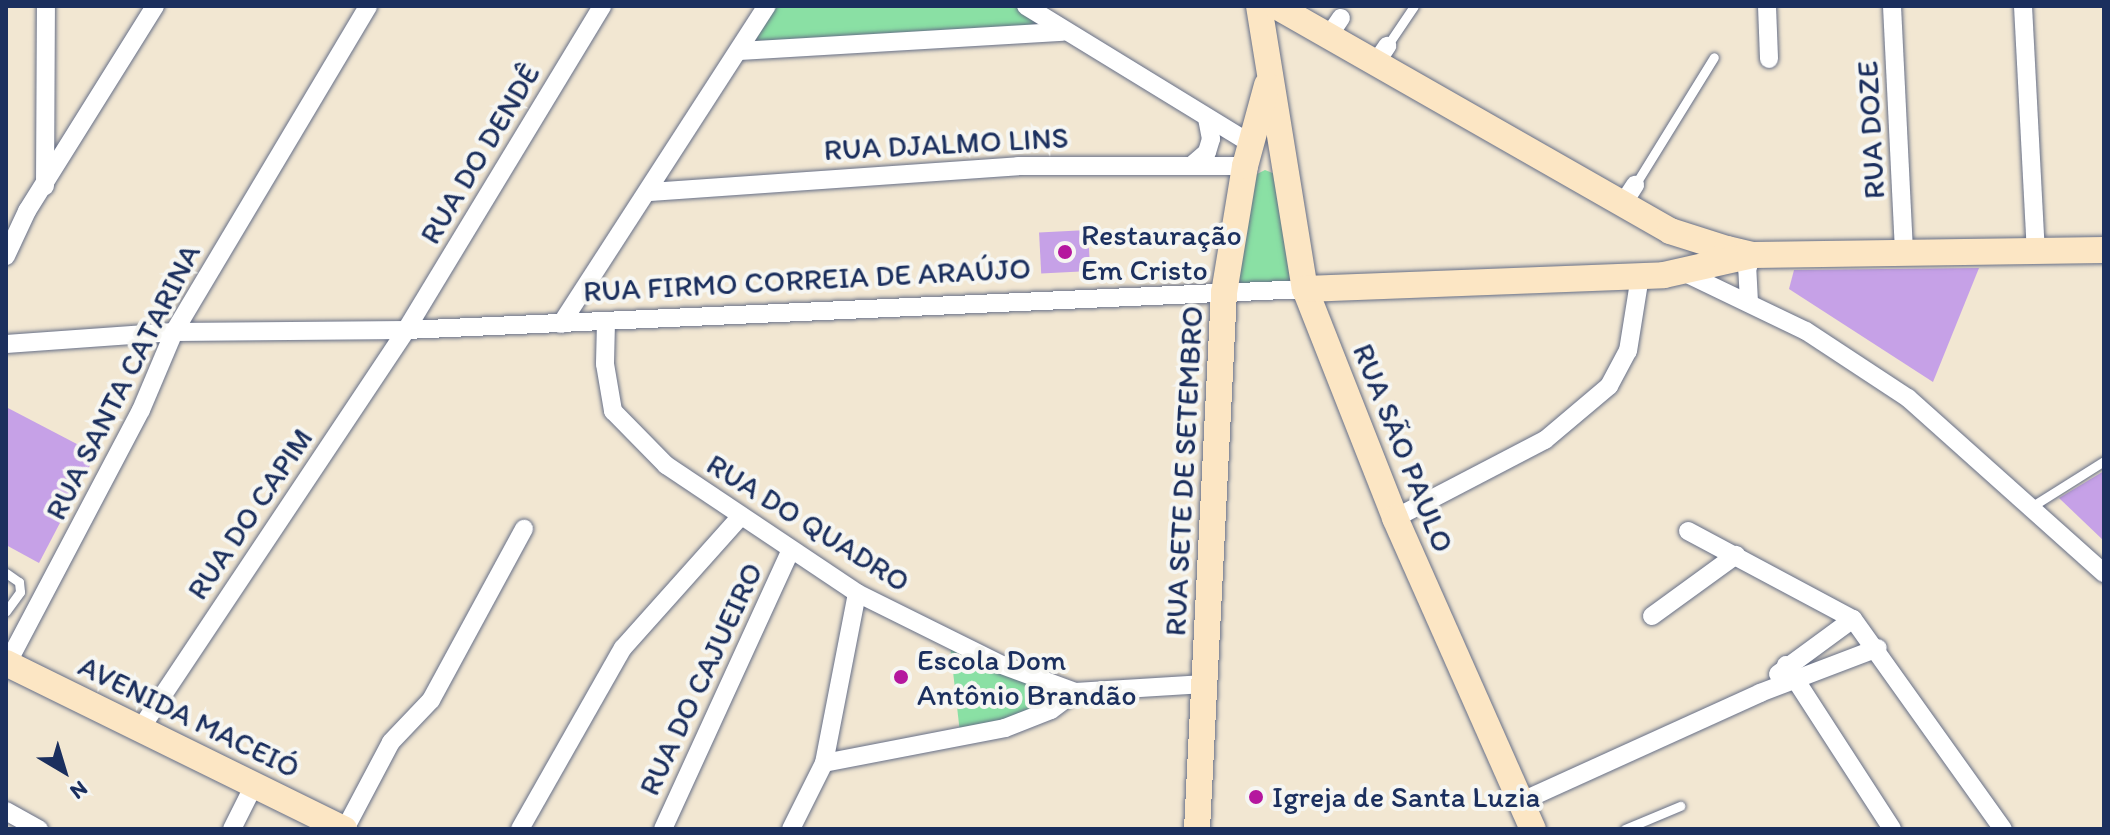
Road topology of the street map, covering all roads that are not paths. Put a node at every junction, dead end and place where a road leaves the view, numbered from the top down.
1 (46, 6) edge
2 (155, 6) edge
3 (368, 6) edge
4 (602, 6) edge
5 (767, 6) edge
6 (1026, 6) edge
7 (1259, 6) edge
8 (1276, 6) edge
9 (1414, 6) edge
10 (1767, 6) edge
11 (1892, 6) edge
12 (2023, 6) edge
13 (1332, 22) edge
14 (1062, 32) junction
15 (1265, 41) junction
16 (740, 51) junction
17 (1381, 55) junction
18 (1714, 57) dead end
19 (1769, 59) dead end
20 (1270, 74) junction
21 (1207, 118) junction
22 (1248, 155) junction
23 (1191, 166) junction
24 (1284, 167) junction
25 (45, 186) junction
26 (650, 192) junction
27 (1629, 195) junction
28 (1670, 231) junction
29 (2036, 250) junction
30 (2104, 250) edge
31 (1904, 252) junction
32 (1753, 255) junction
33 (6, 256) edge
34 (1663, 274) junction
35 (1305, 289) junction
36 (1224, 293) junction
37 (1749, 302) junction
38 (606, 322) junction
39 (561, 324) junction
40 (406, 330) junction
41 (174, 332) junction
42 (6, 344) edge
43 (2104, 461) edge
44 (2031, 507) junction
45 (740, 517) junction
46 (1395, 518) junction
47 (524, 529) dead end
48 (1688, 531) dead end
49 (790, 552) junction
50 (1736, 555) junction
51 (6, 573) edge
52 (2104, 573) edge
53 (857, 593) junction
54 (6, 611) edge
55 (1652, 616) dead end
56 (1853, 619) junction
57 (1878, 648) junction
58 (6, 664) edge
59 (1791, 672) junction
60 (1205, 684) junction
61 (1075, 692) junction
62 (141, 728) junction
63 (824, 763) junction
64 (254, 785) junction
65 (1520, 802) junction
66 (1680, 806) dead end
67 (6, 811) edge
68 (39, 829) edge
69 (232, 829) edge
70 (344, 829) edge
71 (520, 829) edge
72 (663, 829) edge
73 (791, 829) edge
74 (1197, 829) edge
75 (1533, 829) edge
76 (1625, 829) edge
77 (1892, 829) edge
78 (2003, 829) edge

1 - 25 street
2 - 25 street
3 - 41 street, RUA SANTA CATARINA
4 - 40 street, RUA DO DENDÊ
5 - 16 street
6 - 14 street
7 - 15 street, RUA SÃO PAULO
8 - 13 street, RUA FIRMO CORREIA DE ARAÚJO
9 - 17 lane
10 - 19 street
11 - 31 street, RUA DOZE
12 - 29 street
13 - 15 street
13 - 17 street, RUA FIRMO CORREIA DE ARAÚJO
14 - 16 street
14 - 21 street
15 - 20 street, RUA SÃO PAULO
16 - 26 street
17 - 27 street, RUA FIRMO CORREIA DE ARAÚJO
18 - 27 lane
20 - 22 street, RUA SETE DE SETEMBRO
20 - 24 street, RUA SÃO PAULO
21 - 22 street
21 - 23 street
22 - 23 street, RUA DJALMO LINS
22 - 24 street
22 - 36 street, RUA SETE DE SETEMBRO
23 - 26 street, RUA DJALMO LINS
24 - 35 street, RUA SÃO PAULO
25 - 33 street
26 - 39 street
27 - 28 street, RUA FIRMO CORREIA DE ARAÚJO
28 - 32 street, RUA FIRMO CORREIA DE ARAÚJO
28 - 34 street
29 - 30 street, RUA FIRMO CORREIA DE ARAÚJO
29 - 31 street, RUA FIRMO CORREIA DE ARAÚJO
31 - 32 street, RUA FIRMO CORREIA DE ARAÚJO
32 - 34 street, RUA FIRMO CORREIA DE ARAÚJO
32 - 37 street
34 - 35 street, RUA FIRMO CORREIA DE ARAÚJO
34 - 37 street
34 - 46 street
35 - 36 street, RUA FIRMO CORREIA DE ARAÚJO
35 - 46 street, RUA SÃO PAULO
36 - 38 street, RUA FIRMO CORREIA DE ARAÚJO
36 - 60 street, RUA SETE DE SETEMBRO
37 - 44 street
38 - 39 street, RUA FIRMO CORREIA DE ARAÚJO
38 - 45 street, RUA DO QUADRO
39 - 40 street, RUA FIRMO CORREIA DE ARAÚJO
40 - 41 street, RUA FIRMO CORREIA DE ARAÚJO
40 - 62 street, RUA DO CAPIM
41 - 42 street, RUA FIRMO CORREIA DE ARAÚJO
41 - 58 street, RUA SANTA CATARINA
43 - 44 lane
44 - 52 street
45 - 49 street, RUA DO QUADRO
45 - 71 street
46 - 65 street, RUA SÃO PAULO
47 - 70 street
48 - 50 street
49 - 53 street, RUA DO QUADRO
49 - 72 street, RUA DO CAJUEIRO
50 - 55 street
50 - 56 street
51 - 54 lane
53 - 61 street, RUA DO QUADRO
53 - 63 street
56 - 57 street
56 - 59 street
57 - 59 street
57 - 78 street
58 - 62 street, AVENIDA MACEIÓ
59 - 65 street
59 - 77 street
60 - 61 street
60 - 74 street, RUA SETE DE SETEMBRO
61 - 63 street
62 - 64 street, AVENIDA MACEIÓ
63 - 73 street
64 - 69 street
64 - 70 street, AVENIDA MACEIÓ
65 - 75 street, RUA SÃO PAULO
66 - 76 lane
67 - 68 street

